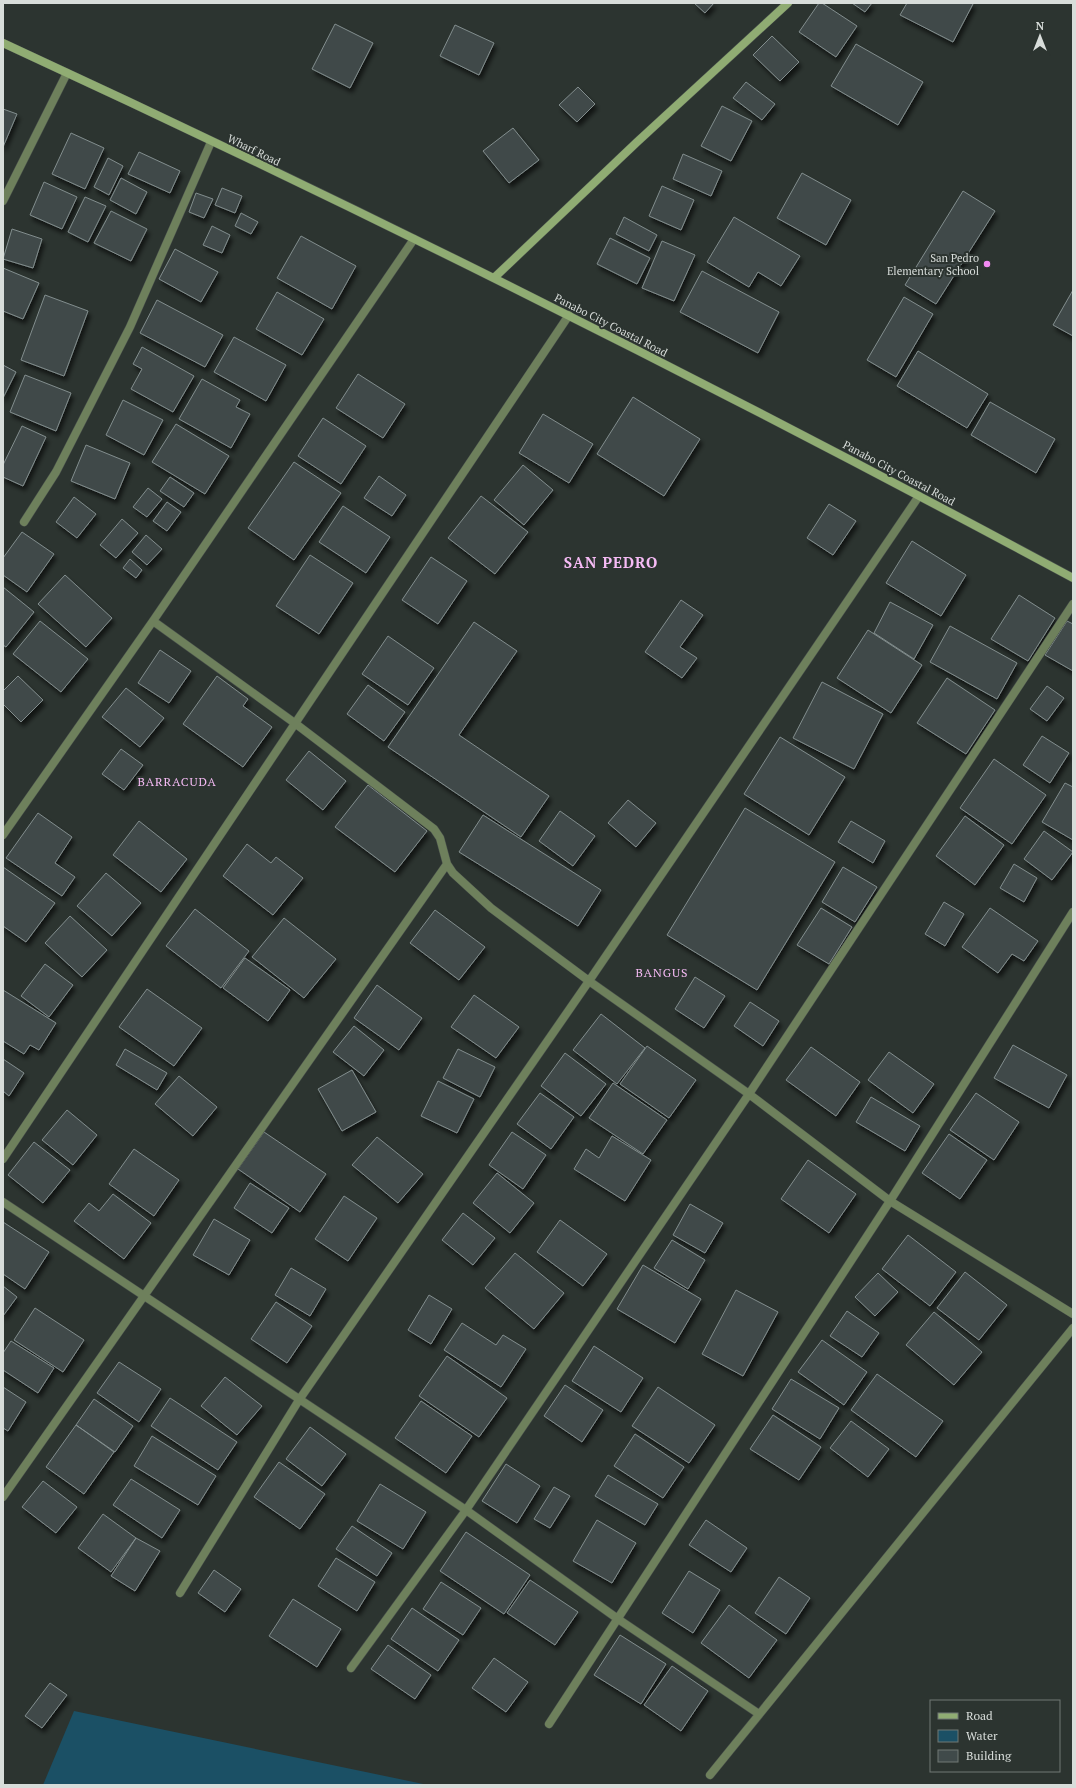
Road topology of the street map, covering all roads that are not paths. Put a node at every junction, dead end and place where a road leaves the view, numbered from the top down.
1 (788, 3) edge
2 (3, 43) edge
3 (67, 73) junction
4 (211, 142) junction
5 (3, 201) edge
6 (414, 239) junction
7 (495, 277) junction
8 (569, 315) junction
9 (920, 496) junction
10 (24, 522) dead end
11 (1073, 578) edge
12 (1073, 604) edge
13 (153, 621) junction
14 (296, 724) junction
15 (3, 835) edge
16 (447, 864) junction
17 (1073, 912) edge
18 (588, 981) junction
19 (749, 1094) junction
20 (3, 1159) edge
21 (890, 1201) junction
22 (3, 1202) edge
23 (143, 1296) junction
24 (1073, 1314) edge
25 (1073, 1328) edge
26 (299, 1400) junction
27 (3, 1497) edge
28 (466, 1510) junction
29 (180, 1593) dead end
30 (618, 1619) junction
31 (351, 1668) dead end
32 (759, 1714) junction
33 (549, 1724) dead end
34 (710, 1775) dead end

1 - 7 main road
2 - 3 main road, Wharf Road
3 - 4 main road, Wharf Road
3 - 5 street
4 - 6 main road, Wharf Road
4 - 10 street
6 - 7 main road, Wharf Road
6 - 13 street
7 - 8 main road, Panabo City Coastal Road
8 - 9 main road, Panabo City Coastal Road
8 - 14 street
9 - 11 main road, Panabo City Coastal Road
9 - 18 street
12 - 19 street
13 - 14 street
13 - 15 street
14 - 16 street
14 - 20 street
16 - 18 street
16 - 23 street
17 - 21 street
18 - 19 street
18 - 26 street
19 - 21 street
19 - 28 street
21 - 24 street
21 - 30 street
22 - 23 street
23 - 26 street
23 - 27 street
25 - 32 street
26 - 28 street
26 - 29 street
28 - 30 street
28 - 31 street
30 - 32 street
30 - 33 street
32 - 34 street

